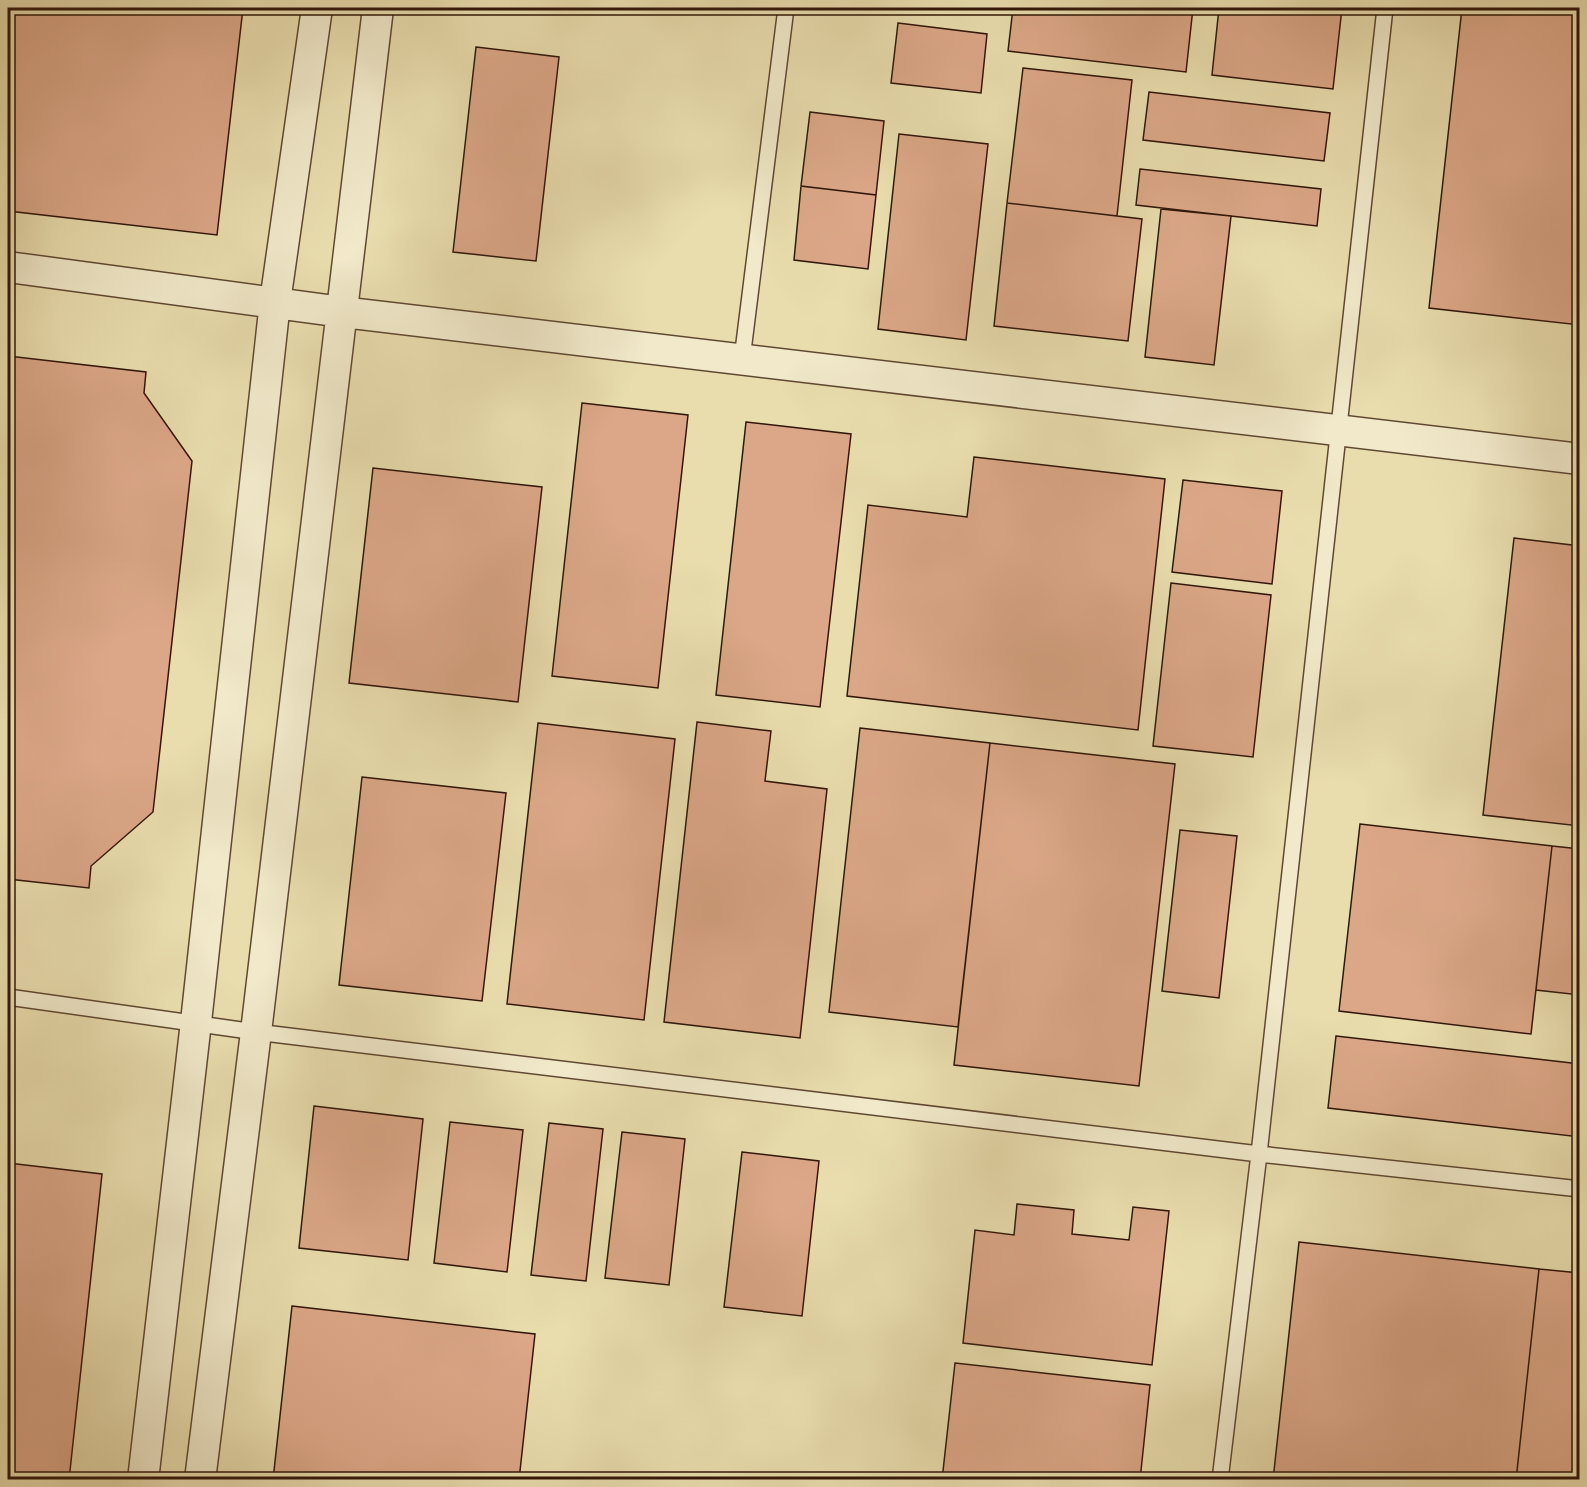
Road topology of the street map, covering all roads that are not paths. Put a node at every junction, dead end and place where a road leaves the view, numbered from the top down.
1 (317, 8) edge
2 (378, 8) edge
3 (786, 8) edge
4 (1385, 8) edge
5 (8, 267) edge
6 (275, 302) junction
7 (342, 312) junction
8 (742, 359) junction
9 (1339, 430) junction
10 (1580, 459) edge
11 (8, 997) edge
12 (196, 1022) junction
13 (256, 1032) junction
14 (1259, 1154) junction
15 (1580, 1189) edge
16 (143, 1479) edge
17 (200, 1479) edge
18 (1220, 1479) edge

1 - 6 street
2 - 7 street
3 - 8 lane
4 - 9 lane
5 - 6 street
6 - 7 street
6 - 12 street
7 - 8 street
7 - 13 street
8 - 9 street
9 - 10 street
9 - 14 lane
11 - 12 lane
12 - 13 lane
12 - 16 street
13 - 14 lane
13 - 17 street
14 - 15 lane
14 - 18 lane

